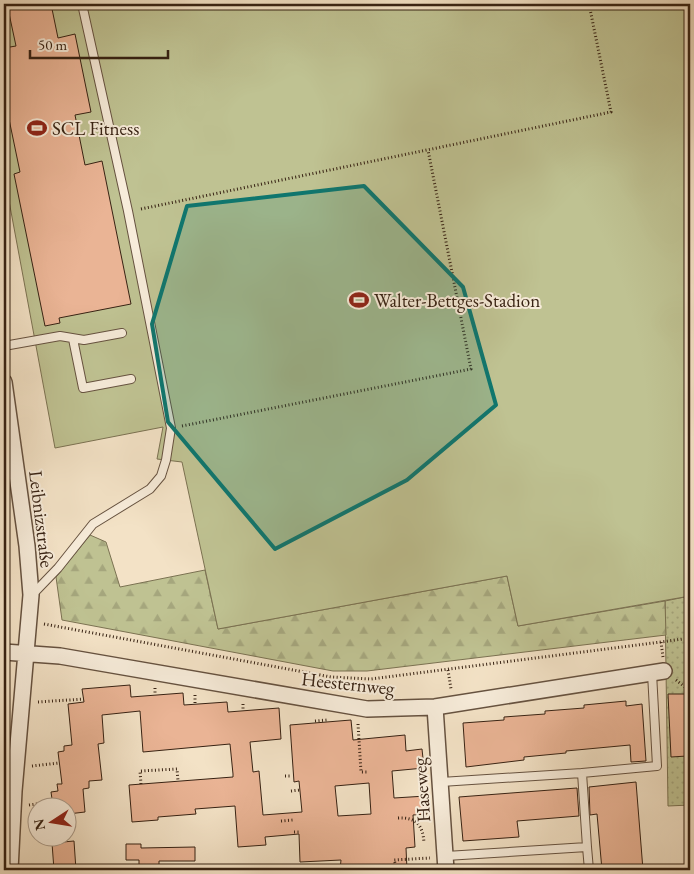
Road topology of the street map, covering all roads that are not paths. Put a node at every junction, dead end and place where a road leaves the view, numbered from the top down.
1 (82, 4) edge
2 (122, 333) dead end
3 (73, 338) junction
4 (4, 346) edge
5 (131, 379) dead end
6 (4, 382) edge
7 (31, 595) junction
8 (4, 652) edge
9 (27, 653) junction
10 (658, 672) joint
11 (435, 707) junction
12 (582, 773) junction
13 (441, 782) junction
14 (587, 847) junction
15 (446, 863) edge
16 (10, 870) edge
17 (589, 870) edge

1 - 7 lane
2 - 3 lane
3 - 4 lane
3 - 5 lane
6 - 7 street, Leibnizstraße
7 - 9 street, Leibnizstraße
8 - 9 street, Heesternweg
9 - 11 street, Heesternweg
9 - 16 street, Leibnizstraße
10 - 11 street, Heesternweg
10 - 12 lane
11 - 13 street, Haseweg
12 - 13 lane
12 - 14 lane
13 - 15 street, Haseweg
14 - 15 lane
14 - 17 lane

